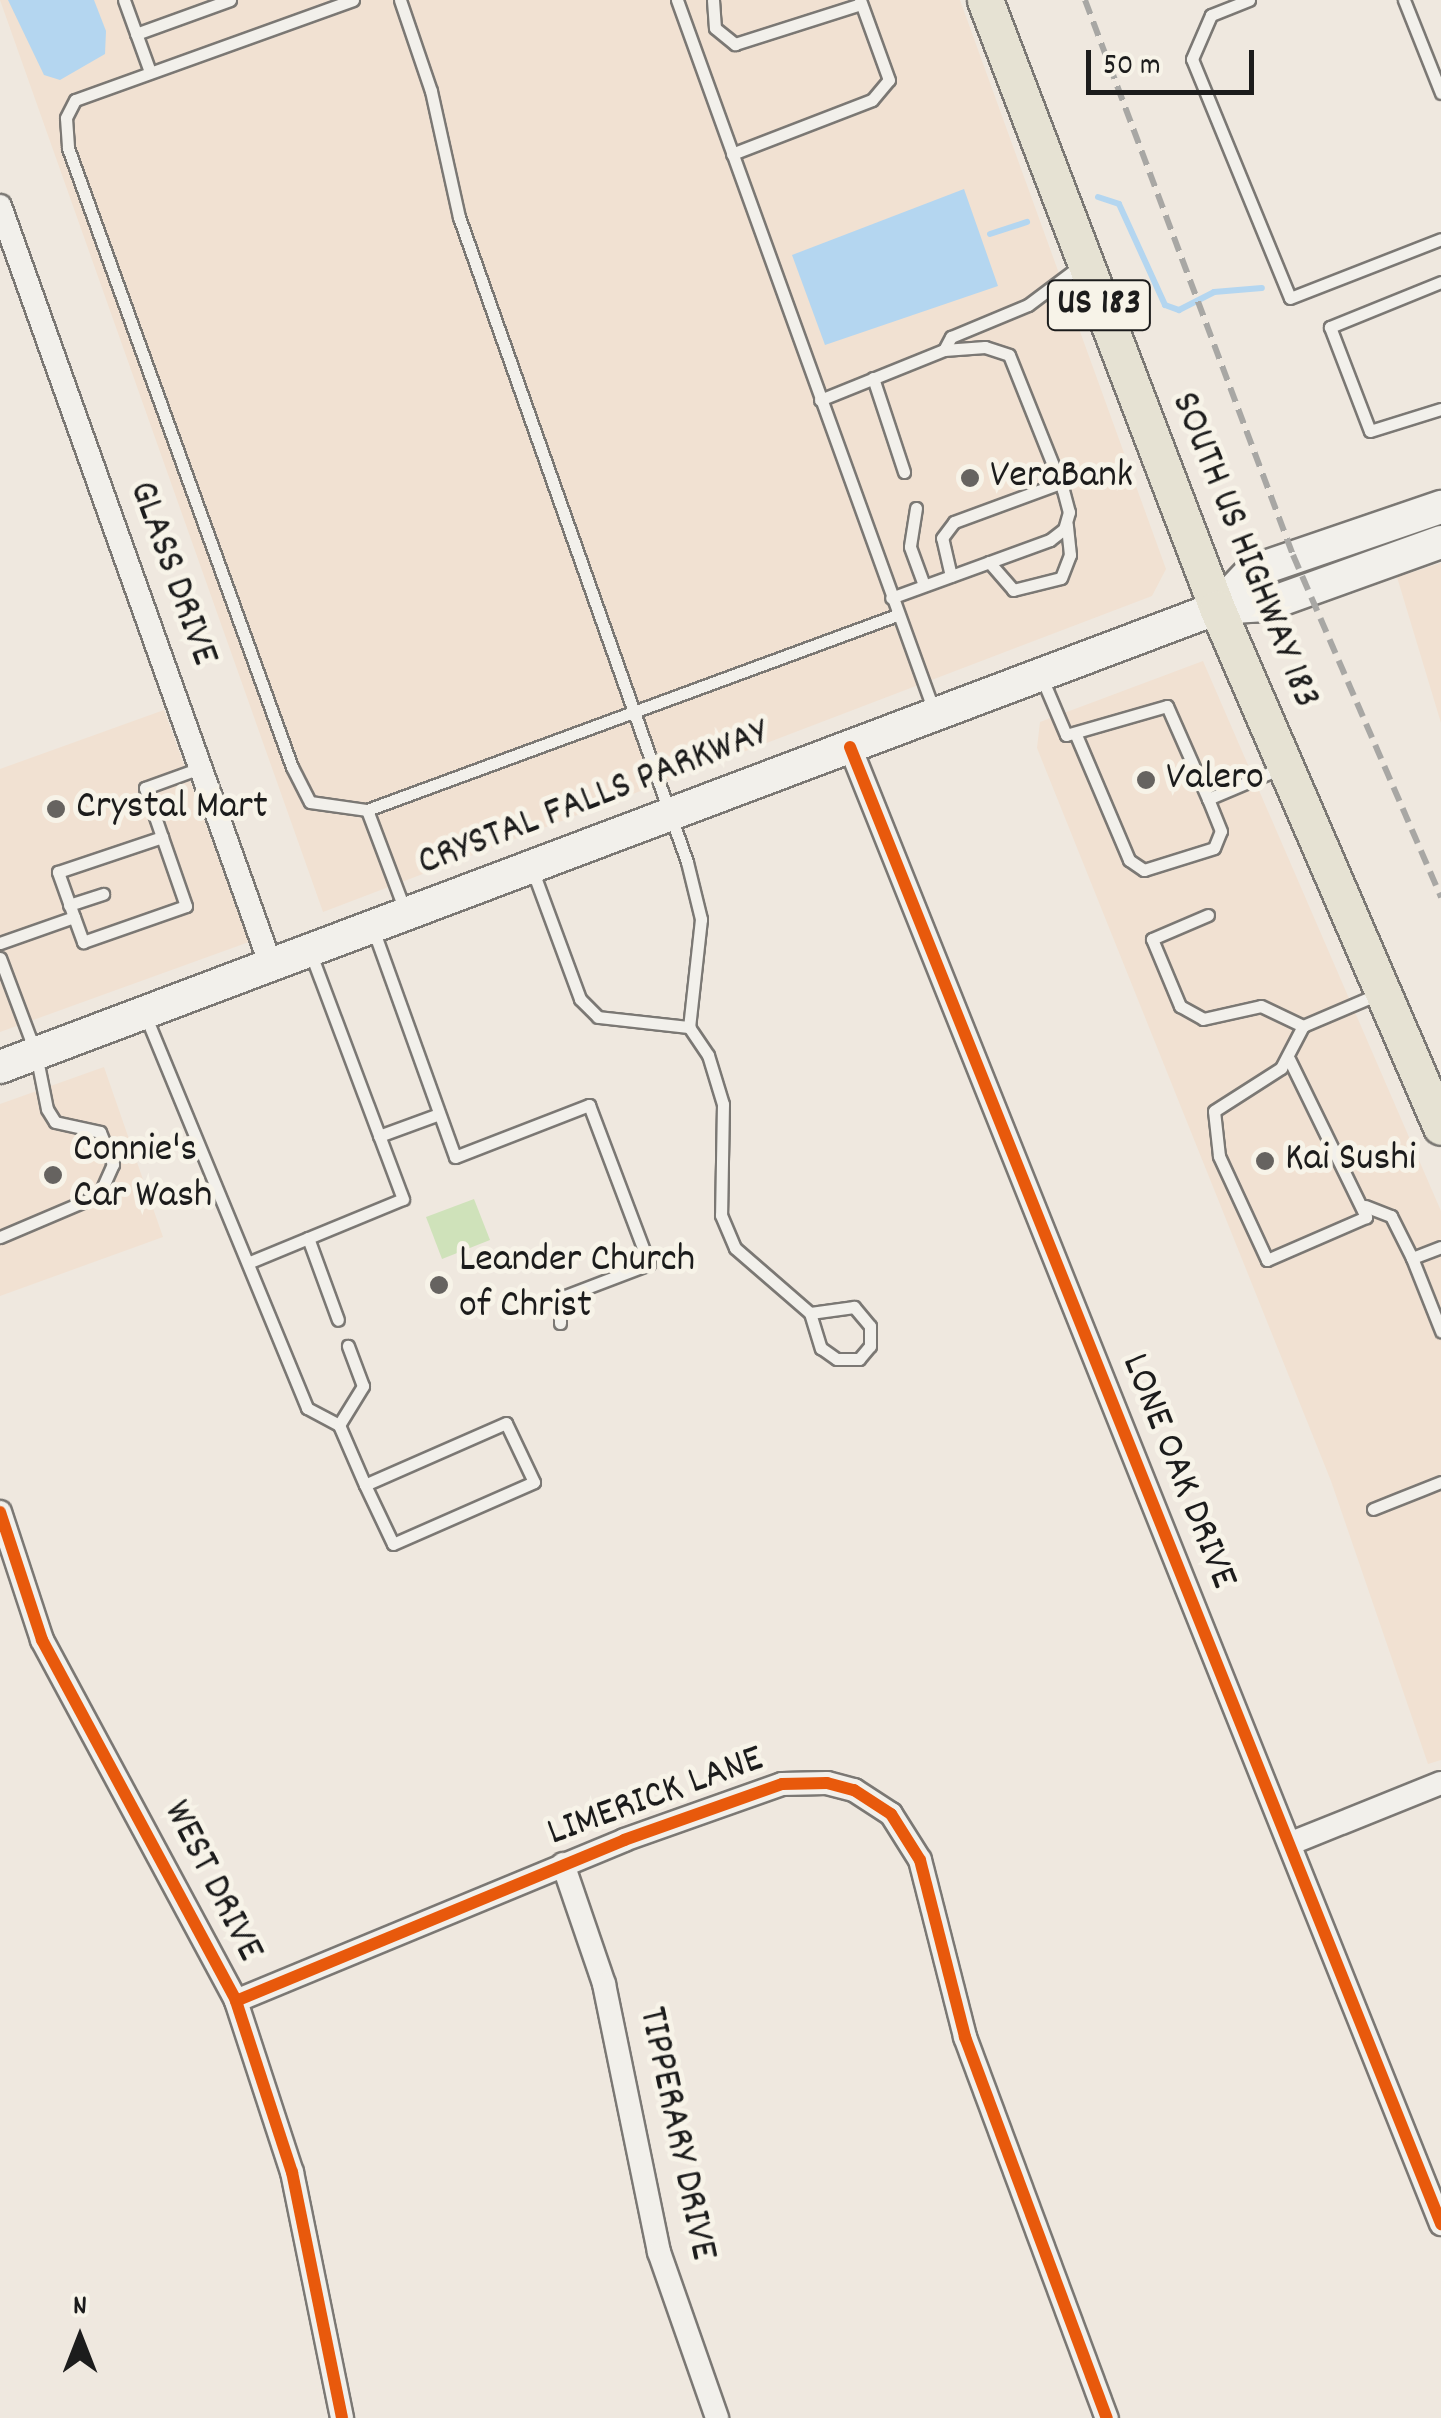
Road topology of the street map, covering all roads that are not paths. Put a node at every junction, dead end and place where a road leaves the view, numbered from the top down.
1 (124, 0) edge
2 (230, 0) edge
3 (353, 0) edge
4 (400, 0) edge
5 (678, 0) edge
6 (713, 0) edge
7 (985, 0) edge
8 (1248, 0) edge
9 (1404, 0) edge
10 (860, 2) edge
11 (136, 34) junction
12 (150, 72) junction
13 (1441, 94) edge
14 (732, 154) junction
15 (0, 206) edge
16 (1441, 239) edge
17 (1083, 264) junction
18 (1441, 282) edge
19 (944, 350) junction
20 (872, 378) junction
21 (820, 400) junction
22 (1441, 409) edge
23 (904, 472) dead end
24 (1060, 483) junction
25 (1441, 507) edge
26 (916, 508) dead end
27 (1066, 521) junction
28 (1441, 542) edge
29 (989, 562) junction
30 (951, 576) junction
31 (924, 586) junction
32 (891, 598) junction
33 (1217, 608) junction
34 (897, 615) junction
35 (1042, 676) junction
36 (637, 708) junction
37 (936, 714) junction
38 (1076, 735) junction
39 (850, 746) junction
40 (1285, 766) junction
41 (200, 768) junction
42 (1208, 799) junction
43 (366, 810) junction
44 (673, 816) junction
45 (162, 837) junction
46 (532, 870) junction
47 (103, 894) dead end
48 (72, 911) junction
49 (1208, 915) dead end
50 (408, 916) junction
51 (372, 929) junction
52 (0, 943) edge
53 (310, 952) junction
54 (0, 958) edge
55 (271, 966) junction
56 (1382, 992) junction
57 (145, 1014) junction
58 (1303, 1026) junction
59 (689, 1027) junction
60 (36, 1054) junction
61 (1288, 1059) junction
62 (0, 1067) edge
63 (439, 1114) junction
64 (1441, 1127) edge
65 (379, 1136) junction
66 (1365, 1206) junction
67 (0, 1237) edge
68 (308, 1238) junction
69 (1441, 1247) edge
70 (1412, 1258) junction
71 (250, 1262) junction
72 (810, 1313) junction
73 (338, 1320) dead end
74 (560, 1324) dead end
75 (1441, 1331) edge
76 (348, 1346) dead end
77 (339, 1425) junction
78 (1441, 1482) edge
79 (364, 1484) junction
80 (1372, 1509) dead end
81 (0, 1512) edge
82 (1441, 1783) edge
83 (1294, 1842) junction
84 (563, 1864) junction
85 (236, 2001) junction
86 (1441, 2224) edge
87 (342, 2418) edge
88 (717, 2418) edge
89 (1107, 2418) edge

1 - 11 lane
2 - 11 lane
3 - 12 lane
4 - 36 lane
5 - 14 lane
6 - 10 lane
7 - 17 main road, SOUTH US HIGHWAY 183 / US 183
8 - 16 lane
9 - 13 lane
10 - 14 lane
11 - 12 lane
12 - 43 lane
14 - 21 lane
15 - 41 street, GLASS DRIVE
17 - 19 lane
17 - 33 main road, SOUTH US HIGHWAY 183 / US 183
18 - 22 lane
19 - 20 lane
19 - 24 lane
20 - 21 lane
20 - 23 lane
21 - 32 lane
24 - 27 lane
24 - 30 lane
25 - 33 main road
26 - 31 lane
27 - 29 lane
27 - 29 lane
28 - 33 main road
29 - 30 lane
30 - 31 lane
31 - 32 lane
32 - 34 lane
33 - 35 main road, CRYSTAL FALLS PARKWAY
33 - 40 main road, SOUTH US HIGHWAY 183 / US 183
34 - 36 lane
34 - 37 lane
35 - 37 main road, CRYSTAL FALLS PARKWAY
35 - 38 lane
36 - 43 lane
36 - 44 lane
37 - 39 main road, CRYSTAL FALLS PARKWAY
38 - 42 lane
38 - 42 lane
39 - 44 main road, CRYSTAL FALLS PARKWAY
39 - 83 street, LONE OAK DRIVE
40 - 42 lane
40 - 56 main road, SOUTH US HIGHWAY 183 / US 183
41 - 45 lane
41 - 55 street, GLASS DRIVE
43 - 50 lane
44 - 46 main road, CRYSTAL FALLS PARKWAY
44 - 59 lane
45 - 48 lane
45 - 48 lane
46 - 50 main road, CRYSTAL FALLS PARKWAY
46 - 59 lane
47 - 48 lane
48 - 52 lane
49 - 58 lane
50 - 51 main road, CRYSTAL FALLS PARKWAY
51 - 53 main road, CRYSTAL FALLS PARKWAY
51 - 63 lane
53 - 55 main road, CRYSTAL FALLS PARKWAY
53 - 65 lane
54 - 60 lane
55 - 57 main road, CRYSTAL FALLS PARKWAY
56 - 58 lane
56 - 64 main road, SOUTH US HIGHWAY 183 / US 183
57 - 60 main road, CRYSTAL FALLS PARKWAY
57 - 71 lane
58 - 61 lane
59 - 72 lane
60 - 62 main road, CRYSTAL FALLS PARKWAY
60 - 67 lane
61 - 66 lane
61 - 66 lane
63 - 65 lane
63 - 74 lane
65 - 68 lane
66 - 70 lane
68 - 71 lane
68 - 73 lane
69 - 70 lane
70 - 75 lane
71 - 77 lane
72 - 72 lane
76 - 77 lane
77 - 79 lane
78 - 80 lane
79 - 79 lane
81 - 85 street, WEST DRIVE
82 - 83 street
83 - 86 street, LONE OAK DRIVE
84 - 85 street, LIMERICK LANE
84 - 88 street, TIPPERARY DRIVE
84 - 89 street, LIMERICK LANE
85 - 87 street, WEST DRIVE

